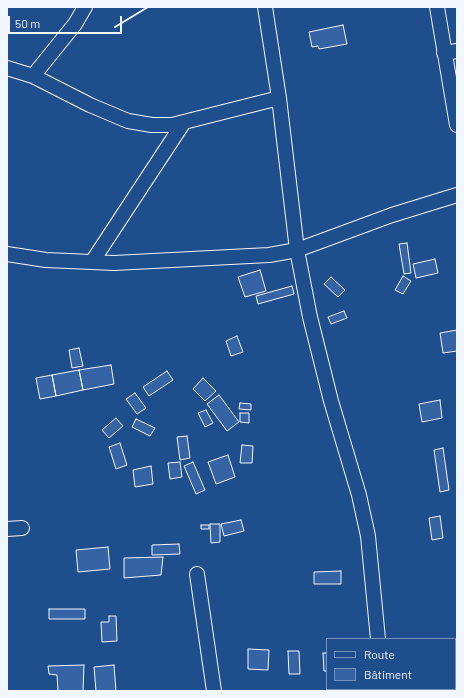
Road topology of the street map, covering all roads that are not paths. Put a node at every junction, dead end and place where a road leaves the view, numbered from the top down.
1 (84, 7) edge
2 (265, 7) edge
3 (437, 7) edge
4 (451, 52) edge
5 (7, 68) edge
6 (33, 76) junction
7 (279, 98) junction
8 (184, 122) junction
9 (457, 125) edge
10 (457, 195) edge
11 (297, 250) junction
12 (7, 254) edge
13 (92, 262) junction
14 (22, 528) dead end
15 (7, 529) edge
16 (197, 574) dead end
17 (378, 638) edge
18 (214, 691) edge

1 - 6 street
2 - 7 street
3 - 4 street
4 - 9 street
5 - 6 street
6 - 8 street
7 - 8 street
7 - 11 street
8 - 13 street
10 - 11 street
11 - 13 street
11 - 17 street
12 - 13 street
14 - 15 street
16 - 18 street

